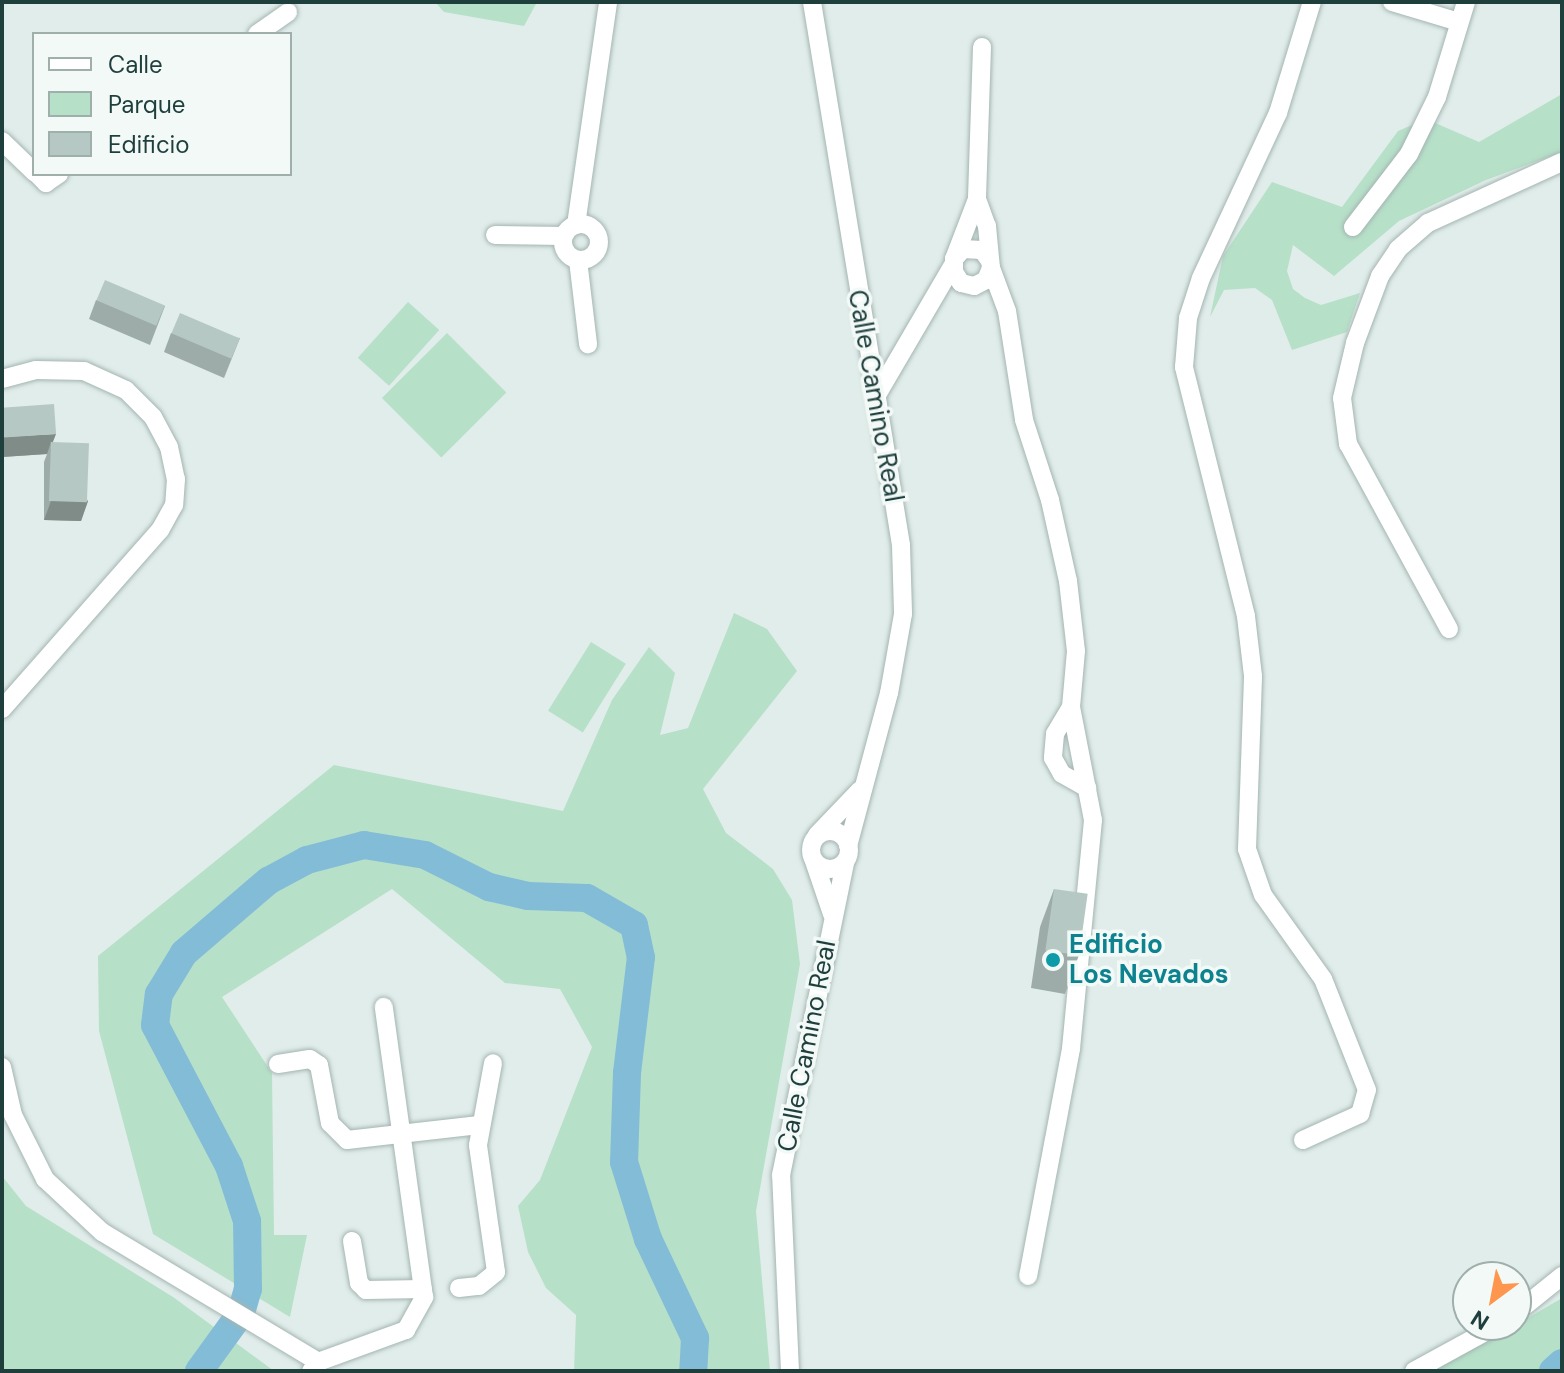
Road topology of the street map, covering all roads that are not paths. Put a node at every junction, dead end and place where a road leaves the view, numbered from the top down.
1 (608, 2) edge
2 (812, 2) edge
3 (1312, 2) edge
4 (1392, 2) edge
5 (1466, 2) edge
6 (288, 12) dead end
7 (1459, 22) junction
8 (260, 32) edge
9 (982, 47) dead end
10 (2, 141) edge
11 (1562, 162) edge
12 (32, 170) edge
13 (38, 176) edge
14 (56, 176) edge
15 (977, 199) junction
16 (987, 226) junction
17 (963, 227) junction
18 (1353, 227) dead end
19 (570, 231) junction
20 (495, 235) dead end
21 (578, 260) junction
22 (954, 262) junction
23 (991, 264) junction
24 (971, 285) junction
25 (930, 299) junction
26 (1007, 311) junction
27 (588, 344) dead end
28 (2, 379) edge
29 (877, 395) junction
30 (1449, 629) dead end
31 (1071, 707) junction
32 (2, 709) edge
33 (862, 788) junction
34 (1087, 788) junction
35 (815, 838) junction
36 (847, 854) junction
37 (814, 861) junction
38 (833, 917) junction
39 (384, 1007) dead end
40 (493, 1063) dead end
41 (278, 1064) dead end
42 (2, 1067) edge
43 (479, 1125) junction
44 (401, 1133) junction
45 (1303, 1140) dead end
46 (352, 1241) dead end
47 (1028, 1276) dead end
48 (1562, 1276) edge
49 (459, 1288) dead end
50 (423, 1289) junction
51 (1532, 1300) edge
52 (1469, 1341) edge
53 (315, 1367) edge
54 (790, 1371) edge
55 (1414, 1371) edge

1 - 19 street
2 - 29 street, Calle Camino Real
3 - 45 street
4 - 7 street
5 - 7 street
6 - 8 street
7 - 18 street
9 - 15 street
10 - 12 street
11 - 30 street
13 - 14 street
15 - 16 street
15 - 17 street
16 - 17 street
16 - 23 street
17 - 22 street
19 - 20 street
19 - 21 street
19 - 21 street
21 - 27 street
22 - 23 street
22 - 24 street
22 - 25 street
23 - 24 street
23 - 26 street
24 - 25 street
24 - 26 street
25 - 29 street
26 - 31 street
28 - 32 street
29 - 33 street, Calle Camino Real
31 - 34 street
31 - 34 street
33 - 35 street, Calle Camino Real
33 - 36 street, Calle Camino Real
34 - 47 street
35 - 36 street
35 - 37 street, Calle Camino Real
36 - 37 street
36 - 38 street, Calle Camino Real
37 - 38 street, Calle Camino Real
38 - 54 street, Calle Camino Real
39 - 44 street
40 - 43 street
41 - 44 street
42 - 53 street
43 - 44 street
43 - 49 street
44 - 50 street
46 - 50 street
48 - 51 street
50 - 53 street
52 - 55 street

